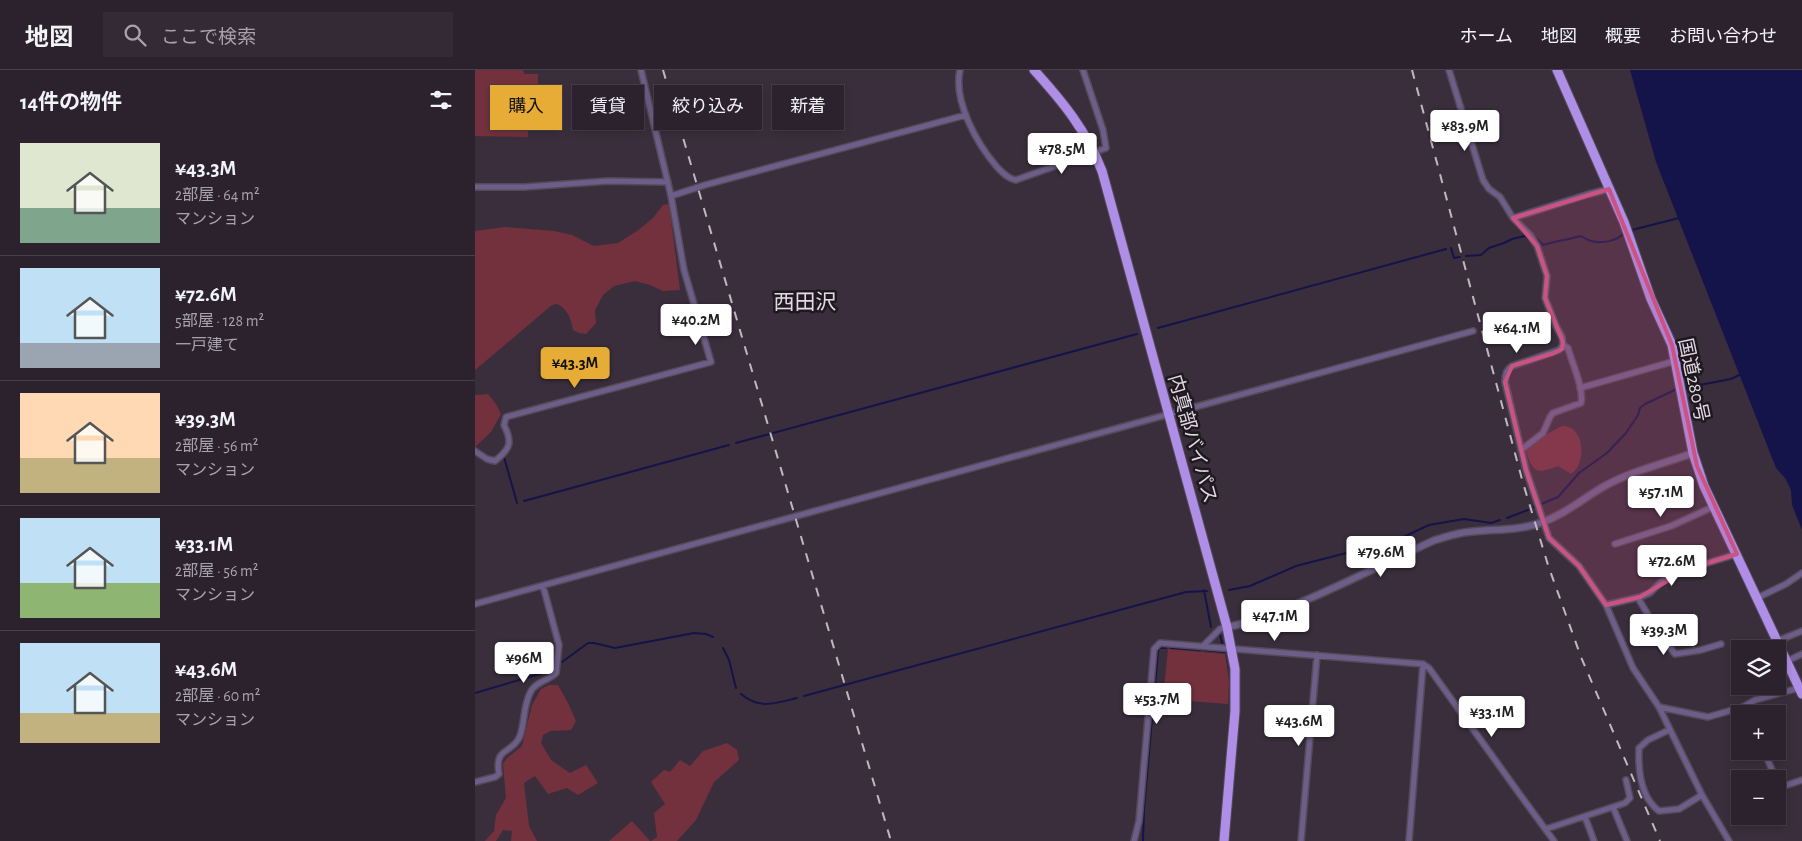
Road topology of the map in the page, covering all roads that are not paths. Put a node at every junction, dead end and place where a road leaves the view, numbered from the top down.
1 (641, 70) edge
2 (960, 70) edge
3 (1034, 70) edge
4 (1083, 70) edge
5 (1449, 70) edge
6 (1557, 70) edge
7 (966, 115) junction
8 (1094, 152) junction
9 (668, 182) junction
10 (475, 187) edge
11 (1609, 189) junction
12 (671, 196) junction
13 (1513, 218) junction
14 (1473, 330) dead end
15 (1563, 345) junction
16 (1676, 361) junction
17 (1580, 388) junction
18 (1168, 414) junction
19 (1521, 450) junction
20 (475, 451) edge
21 (1693, 452) junction
22 (1713, 507) junction
23 (1543, 522) junction
24 (1615, 544) dead end
25 (1737, 554) junction
26 (1802, 573) edge
27 (543, 586) junction
28 (1637, 598) junction
29 (1757, 598) junction
30 (475, 604) edge
31 (1605, 606) junction
32 (1227, 627) junction
33 (1802, 631) edge
34 (1777, 640) edge
35 (1780, 640) edge
36 (1721, 644) dead end
37 (1203, 646) junction
38 (1232, 648) junction
39 (1802, 654) edge
40 (1317, 655) junction
41 (1787, 661) joint
42 (1423, 664) junction
43 (1801, 691) edge
44 (1746, 705) edge
45 (1659, 707) junction
46 (1731, 711) edge
47 (1669, 730) junction
48 (1626, 780) dead end
49 (1802, 780) edge
50 (475, 782) edge
51 (1786, 785) edge
52 (1702, 795) junction
53 (1613, 807) junction
54 (1585, 817) junction
55 (1546, 829) junction
56 (1134, 841) edge
57 (1224, 841) edge
58 (1301, 841) edge
59 (1409, 841) edge
60 (1554, 841) edge
61 (1594, 841) edge
62 (1627, 841) edge
63 (1729, 841) edge

1 - 9 street
2 - 7 street
3 - 8 highway, 内真部バイパス
4 - 8 street
5 - 13 street
6 - 11 highway, 国道280号
7 - 8 street
7 - 12 street
8 - 18 highway, 内真部バイパス
9 - 10 street
9 - 12 street
11 - 13 street
11 - 16 highway, 国道280号
12 - 20 street
13 - 15 street
14 - 18 street
15 - 17 street
15 - 19 street
16 - 17 street
16 - 21 highway, 国道280号
17 - 19 street
18 - 27 street
18 - 32 highway, 内真部バイパス
19 - 23 street
21 - 22 highway, 国道280号
21 - 23 street
22 - 24 street
22 - 25 highway, 国道280号
23 - 31 street
23 - 32 street
25 - 28 street
25 - 29 highway, 国道280号
26 - 29 street
27 - 30 street
27 - 50 street
28 - 31 street
28 - 36 street
29 - 34 highway, 国道280号
31 - 45 street
32 - 37 street
32 - 38 highway, 内真部バイパス
33 - 35 street
37 - 38 street
37 - 56 street
38 - 40 street
38 - 57 highway, 内真部バイパス
39 - 41 street
40 - 42 street
40 - 58 street
41 - 43 highway, 国道280号
42 - 55 street
42 - 59 street
43 - 44 street
45 - 46 street
45 - 47 street
47 - 52 street
47 - 52 street
48 - 53 street
49 - 51 street
52 - 63 street
53 - 54 street
53 - 62 street
54 - 55 street
54 - 61 street
55 - 60 street

